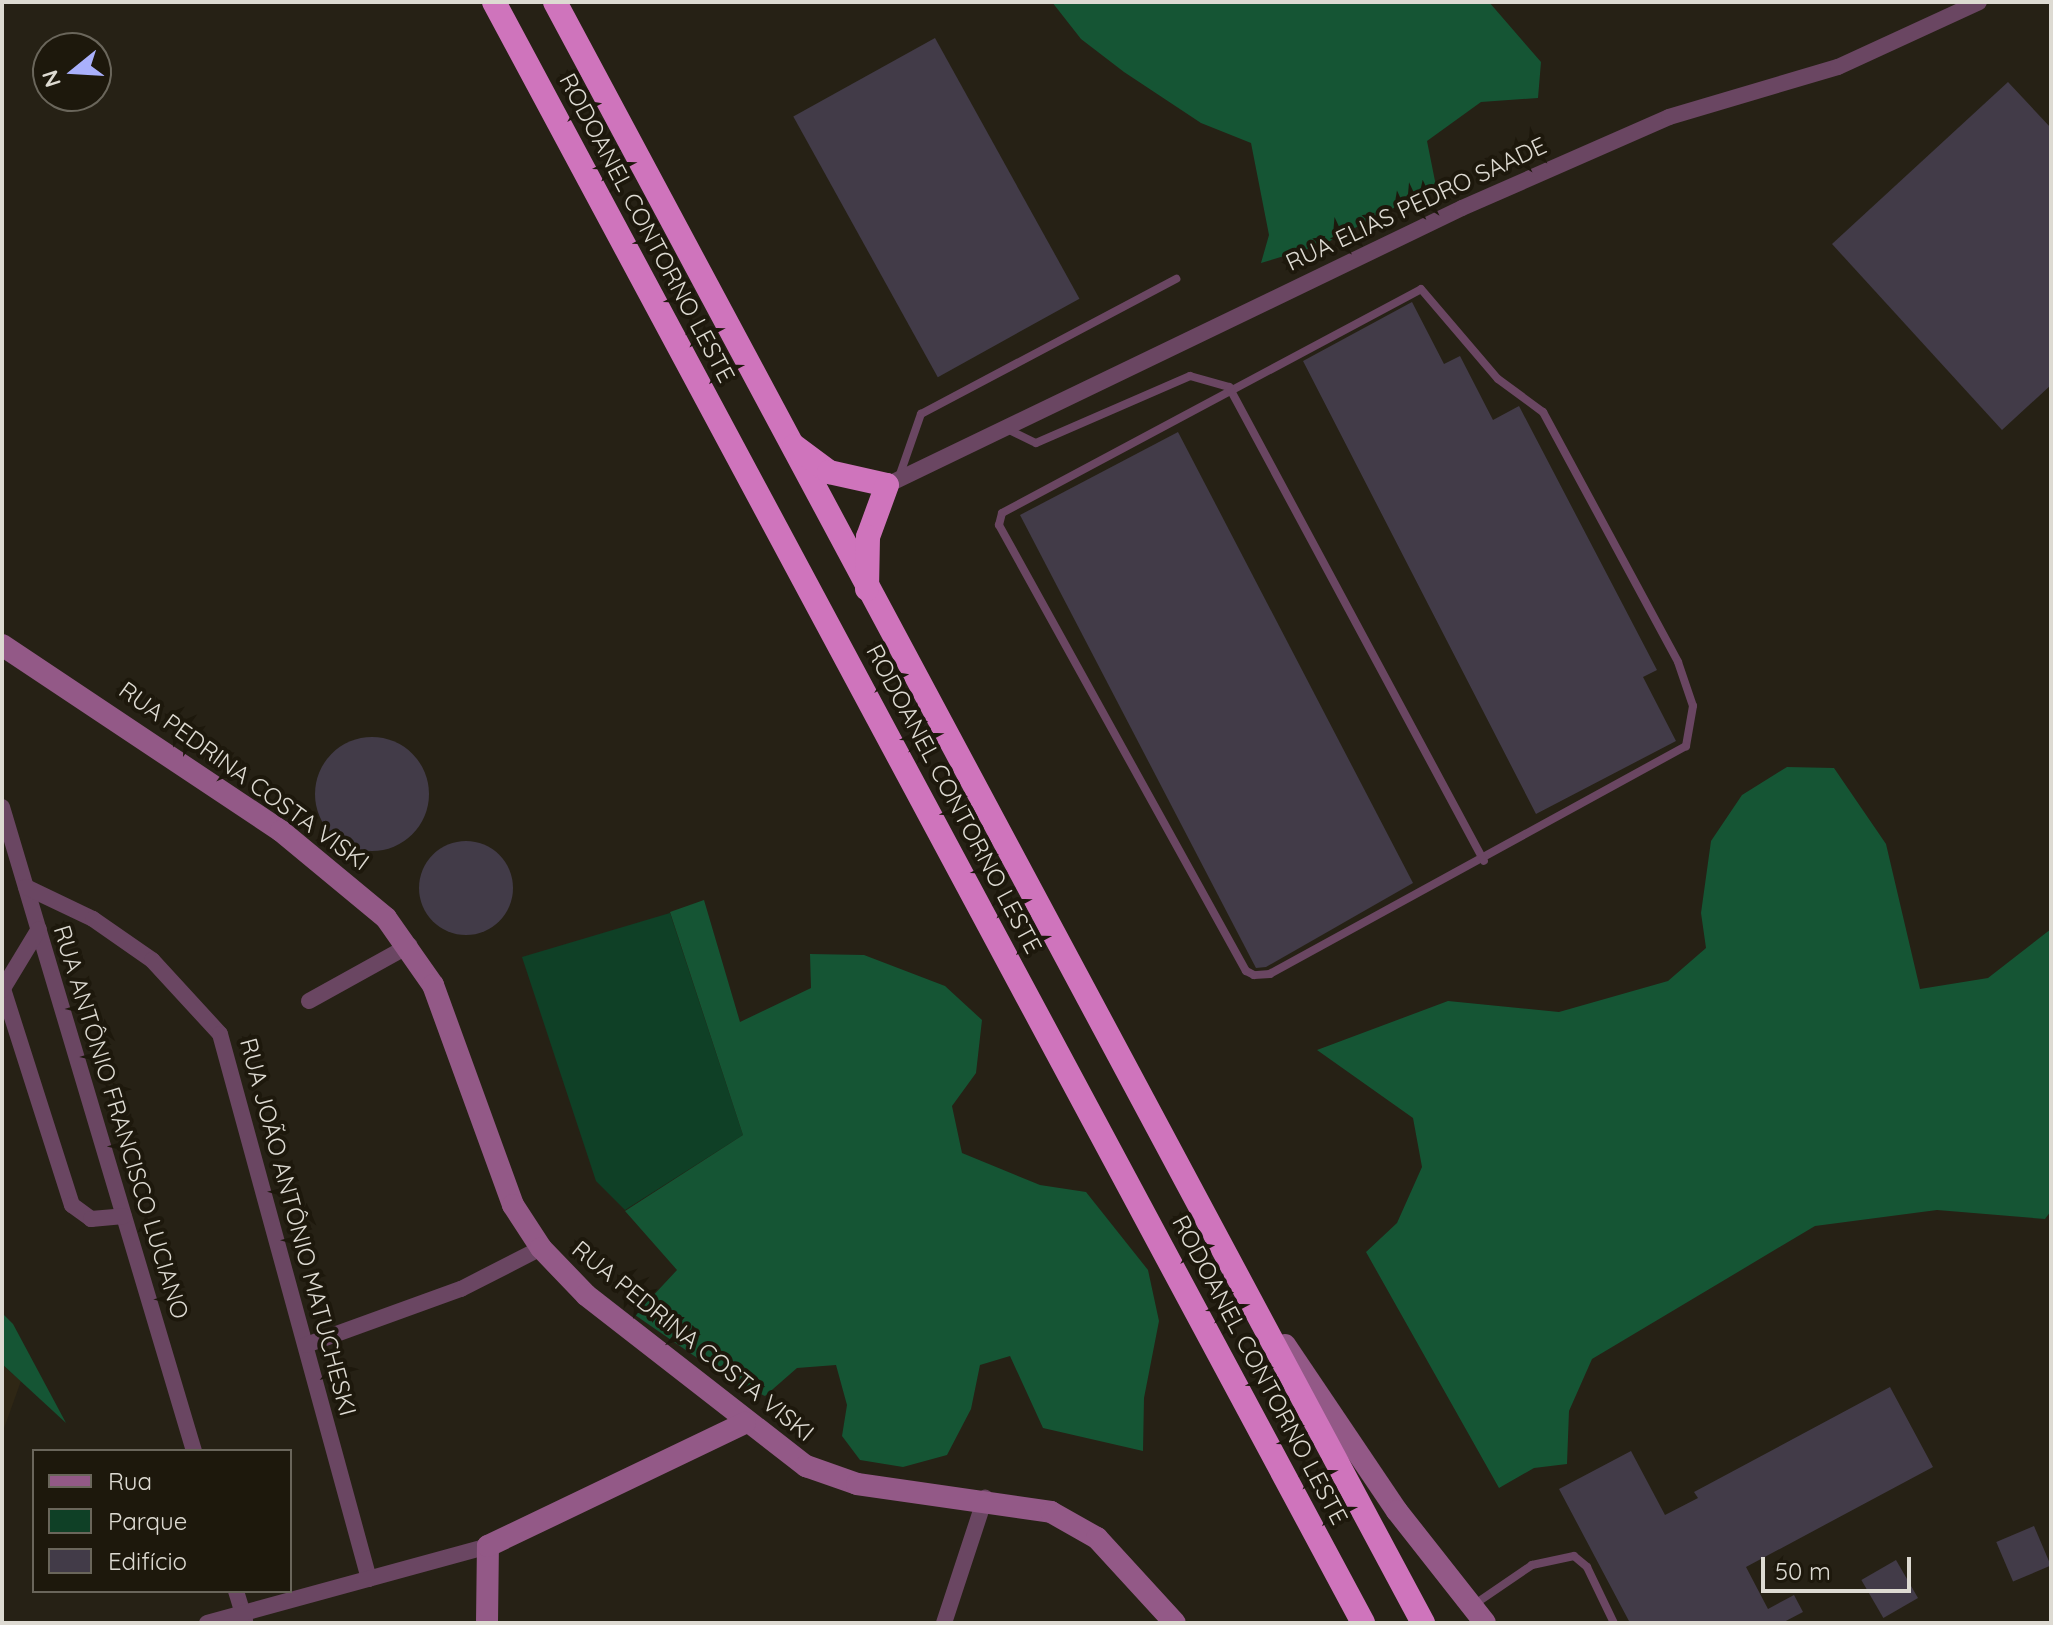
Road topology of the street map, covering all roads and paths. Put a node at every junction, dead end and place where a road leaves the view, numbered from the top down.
1 (494, 2) edge
2 (555, 2) edge
3 (1979, 2) edge
4 (1176, 279) dead end
5 (1229, 387) junction
6 (1003, 427) junction
7 (786, 440) junction
8 (892, 482) junction
9 (867, 592) junction
10 (2, 645) edge
11 (2, 807) edge
12 (1484, 861) junction
13 (26, 887) junction
14 (39, 929) junction
15 (410, 945) junction
16 (2, 990) edge
17 (309, 1001) dead end
18 (124, 1216) junction
19 (541, 1248) junction
20 (1230, 1262) junction
21 (306, 1345) junction
22 (745, 1423) junction
23 (193, 1449) edge
24 (985, 1498) junction
25 (488, 1546) junction
26 (369, 1579) junction
27 (237, 1593) edge
28 (1478, 1615) edge
29 (244, 1618) edge
30 (207, 1623) edge
31 (487, 1623) edge
32 (944, 1623) edge
33 (1175, 1623) edge
34 (1363, 1623) edge
35 (1423, 1623) edge
36 (1614, 1623) edge

1 - 34 highway, RODOANEL CONTORNO LESTE
2 - 7 highway, RODOANEL CONTORNO LESTE
3 - 6 street, RUA ELIAS PEDRO SAADE
4 - 8 lane
5 - 6 lane
5 - 12 lane
5 - 12 lane
5 - 12 lane
6 - 8 street, RUA ELIAS PEDRO SAADE
7 - 8 highway
7 - 9 highway, RODOANEL CONTORNO LESTE
8 - 9 highway
9 - 20 highway, RODOANEL CONTORNO LESTE
10 - 15 street, RUA PEDRINA COSTA VISKI
11 - 13 street, RUA ANTÔNIO FRANCISCO LUCIANO
13 - 14 street, RUA ANTÔNIO FRANCISCO LUCIANO
13 - 21 street, RUA JOÃO ANTÔNIO MATUCHESKI
14 - 16 street
14 - 18 street, RUA ANTÔNIO FRANCISCO LUCIANO
15 - 17 street
15 - 19 street, RUA PEDRINA COSTA VISKI
16 - 18 street
18 - 23 street, RUA ANTÔNIO FRANCISCO LUCIANO
19 - 21 street
19 - 22 street, RUA PEDRINA COSTA VISKI
20 - 28 street
20 - 35 highway, RODOANEL CONTORNO LESTE
21 - 26 street, RUA JOÃO ANTÔNIO MATUCHESKI
22 - 24 street, RUA PEDRINA COSTA VISKI
22 - 25 street
24 - 32 street
24 - 33 street, RUA PEDRINA COSTA VISKI
25 - 26 street
25 - 31 street
26 - 29 street
27 - 29 street
28 - 36 lane
29 - 30 street

